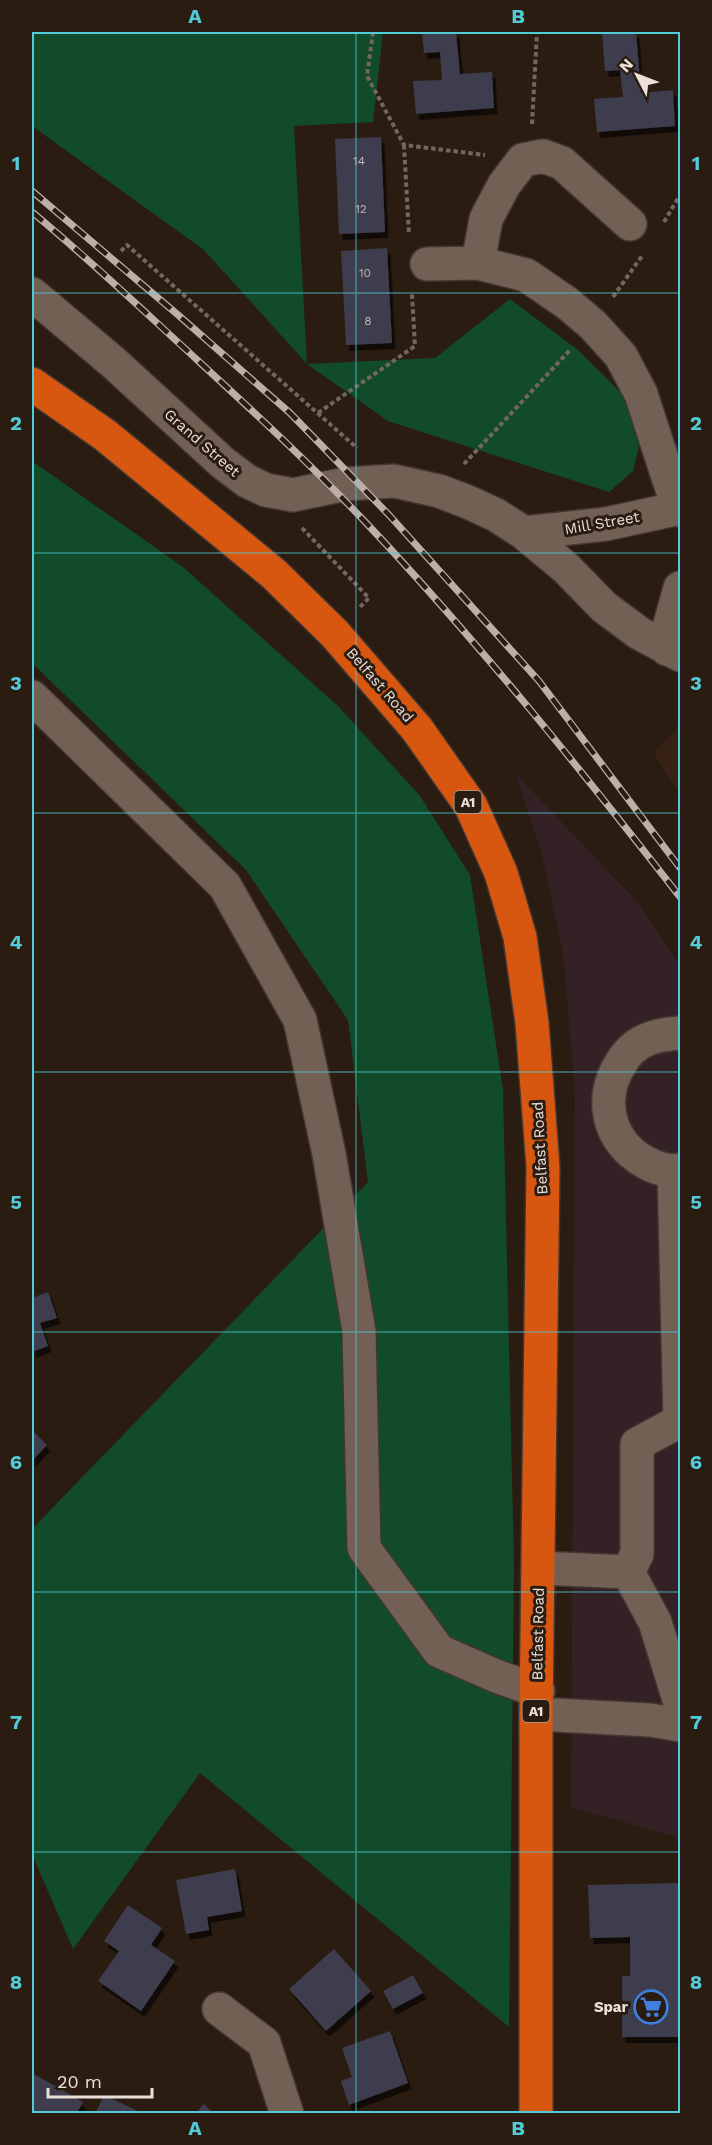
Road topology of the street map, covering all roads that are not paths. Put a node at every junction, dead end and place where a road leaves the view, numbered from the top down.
1 (630, 224) dead end
2 (478, 263) junction
3 (416, 266) road end
4 (32, 294) edge
5 (32, 384) edge
6 (680, 508) edge
7 (524, 533) junction
8 (681, 588) edge
9 (674, 652) edge
10 (32, 697) edge
11 (681, 1033) edge
12 (677, 1171) edge
13 (680, 1421) edge
14 (539, 1568) junction
15 (628, 1572) junction
16 (668, 1616) edge
17 (537, 1702) junction
18 (681, 1703) edge
19 (681, 1725) edge
20 (219, 2009) dead end
21 (287, 2114) edge
22 (536, 2114) edge

1 - 2 street
2 - 3 street
2 - 6 street
4 - 7 street, Grand Street
5 - 14 highway, Belfast Road / A1
6 - 7 street, Mill Street
7 - 9 street, Grand Street
8 - 9 street
10 - 17 street
11 - 12 street
12 - 13 street
13 - 15 street
14 - 15 street
14 - 17 highway, Belfast Road / A1
15 - 16 street
16 - 18 street
17 - 19 street
17 - 22 highway, Belfast Road / A1
20 - 21 street

